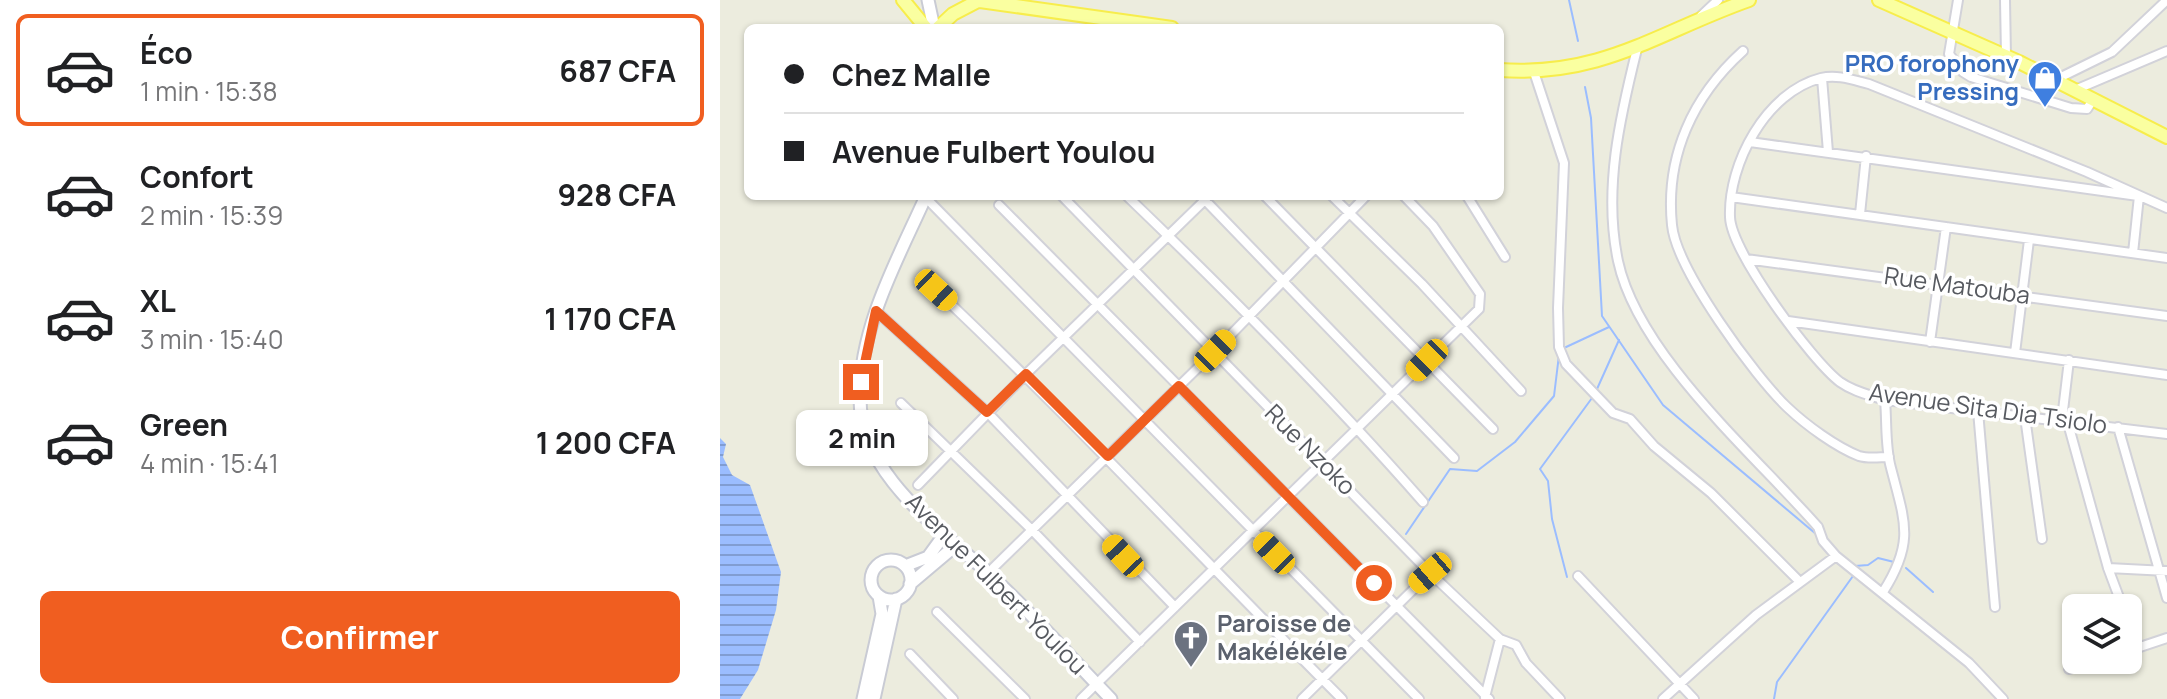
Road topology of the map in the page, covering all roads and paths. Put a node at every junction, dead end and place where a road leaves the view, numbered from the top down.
1 (903, 0) edge
2 (928, 0) edge
3 (976, 0) edge
4 (1718, 0) edge
5 (1749, 0) edge
6 (1879, 0) edge
7 (1958, 0) edge
8 (2005, 0) edge
9 (2167, 0) edge
10 (1694, 22) junction
11 (923, 24) edge
12 (935, 24) edge
13 (941, 24) edge
14 (1144, 24) edge
15 (1955, 33) junction
16 (1637, 49) junction
17 (1743, 51) dead end
18 (2167, 51) edge
19 (2006, 56) junction
20 (1504, 70) edge
21 (1534, 72) junction
22 (1822, 78) junction
23 (2055, 80) junction
24 (2075, 90) junction
25 (2094, 98) junction
26 (2167, 137) edge
27 (1750, 142) junction
28 (1828, 152) junction
29 (1866, 156) junction
30 (2139, 196) junction
31 (1731, 197) junction
32 (925, 200) edge
33 (929, 200) edge
34 (1066, 200) edge
35 (1131, 200) edge
36 (1202, 200) edge
37 (1208, 200) edge
38 (1269, 200) edge
39 (1336, 200) edge
40 (1362, 200) edge
41 (1408, 200) edge
42 (1469, 200) edge
43 (2159, 202) junction
44 (999, 205) dead end
45 (2167, 208) edge
46 (1350, 213) junction
47 (1860, 214) junction
48 (1946, 227) junction
49 (1168, 235) junction
50 (2029, 240) junction
51 (1318, 247) junction
52 (2133, 253) junction
53 (1505, 257) dead end
54 (2167, 258) edge
55 (1746, 259) junction
56 (1133, 270) junction
57 (1284, 282) junction
58 (1938, 283) junction
59 (936, 290) dead end
60 (2022, 295) junction
61 (1098, 303) junction
62 (876, 311) junction
63 (1250, 316) junction
64 (2167, 316) edge
65 (1788, 321) junction
66 (1461, 327) junction
67 (1064, 337) junction
68 (1930, 342) junction
69 (1215, 351) junction
70 (2015, 353) junction
71 (1427, 360) junction
72 (2069, 360) junction
73 (1026, 374) junction
74 (2167, 375) edge
75 (1179, 386) junction
76 (1521, 391) dead end
77 (1392, 394) junction
78 (1885, 400) junction
79 (901, 403) dead end
80 (1978, 411) junction
81 (987, 412) junction
82 (2025, 417) junction
83 (2065, 420) junction
84 (1144, 421) junction
85 (1357, 427) junction
86 (2118, 427) junction
87 (1493, 429) dead end
88 (2167, 434) edge
89 (951, 450) junction
90 (1108, 456) junction
91 (1889, 457) junction
92 (1454, 458) dead end
93 (1322, 462) junction
94 (918, 485) dead end
95 (1288, 495) junction
96 (1067, 496) junction
97 (1423, 502) dead end
98 (1033, 531) junction
99 (1252, 531) junction
100 (944, 535) junction
101 (2042, 539) dead end
102 (955, 546) junction
103 (1836, 556) junction
104 (905, 566) junction
105 (2108, 568) junction
106 (1213, 569) junction
107 (2163, 571) edge
108 (988, 573) junction
109 (1430, 573) junction
110 (1578, 576) dead end
111 (1800, 582) junction
112 (910, 584) junction
113 (1883, 592) junction
114 (2118, 594) edge
115 (879, 596) junction
116 (2167, 598) edge
117 (896, 599) junction
118 (1396, 603) junction
119 (1175, 607) junction
120 (1995, 607) dead end
121 (937, 612) dead end
122 (2167, 638) edge
123 (1500, 639) junction
124 (1360, 640) junction
125 (1140, 642) junction
126 (2142, 647) edge
127 (910, 654) dead end
128 (1322, 679) junction
129 (1680, 683) junction
130 (1097, 684) junction
131 (1487, 698) edge
132 (863, 699) edge
133 (874, 699) edge
134 (953, 699) edge
135 (1025, 699) edge
136 (1081, 699) edge
137 (1111, 699) edge
138 (1302, 699) edge
139 (1342, 699) edge
140 (1419, 699) edge
141 (1560, 699) edge
142 (1663, 699) edge
143 (1694, 699) edge
144 (2003, 699) edge

1 - 11 main road
2 - 12 main road
3 - 13 main road
3 - 14 main road
4 - 10 street
5 - 10 main road
6 - 15 main road
7 - 15 street
8 - 19 street
9 - 23 street
10 - 16 main road
15 - 19 main road
15 - 25 street
16 - 21 main road
16 - 103 street
17 - 91 street
18 - 24 street
19 - 23 main road
20 - 21 main road
21 - 111 street
22 - 27 street, Avenue Sita Dia Tsiolo
22 - 28 street
22 - 43 street
23 - 24 main road
24 - 25 main road
25 - 26 main road
27 - 28 street
27 - 31 street, Avenue Sita Dia Tsiolo
28 - 29 street
29 - 30 street
29 - 47 street
30 - 43 street
30 - 52 street
31 - 47 street
31 - 55 street, Avenue Sita Dia Tsiolo
32 - 62 main road, Avenue Fulbert Youlou
33 - 67 street
34 - 56 street, Rue Nzoko
35 - 49 street
36 - 49 street
37 - 57 street
38 - 51 street
39 - 46 street
40 - 46 street
41 - 66 street
42 - 53 street
43 - 45 street
44 - 61 street
46 - 51 street
46 - 66 street
47 - 48 street
48 - 50 street
48 - 58 street
49 - 56 street
49 - 63 street
50 - 52 street
50 - 60 street
51 - 57 street
51 - 71 street
52 - 54 street
55 - 58 street, Rue Matouba
55 - 65 street, Avenue Sita Dia Tsiolo
56 - 61 street
56 - 69 street, Rue Nzoko
57 - 63 street
57 - 77 street
58 - 60 street, Rue Matouba
58 - 68 street
59 - 73 street
60 - 64 street, Rue Matouba
60 - 70 street
61 - 67 street
61 - 75 street
62 - 81 street
62 - 100 main road, Avenue Fulbert Youlou
63 - 69 street
63 - 85 street
65 - 68 street
65 - 78 street, Avenue Sita Dia Tsiolo
66 - 71 street
66 - 76 street
67 - 73 street
67 - 84 street
68 - 70 street
69 - 75 street
69 - 93 street, Rue Nzoko
70 - 72 street
71 - 77 street
71 - 87 street
72 - 74 street
72 - 83 street
73 - 81 street
73 - 90 street
75 - 84 street
75 - 95 street
77 - 85 street
77 - 92 street
78 - 80 street, Avenue Sita Dia Tsiolo
78 - 91 street
79 - 89 street
80 - 82 street, Avenue Sita Dia Tsiolo
80 - 120 street
81 - 89 street
81 - 96 street
82 - 83 street, Avenue Sita Dia Tsiolo
82 - 101 street
83 - 86 street, Avenue Sita Dia Tsiolo
83 - 105 street
84 - 90 street
84 - 99 street
85 - 93 street
85 - 97 street
86 - 88 street, Avenue Sita Dia Tsiolo
86 - 107 street
89 - 94 street
89 - 98 street
90 - 96 street
90 - 106 street
91 - 113 street
93 - 95 street
93 - 109 street, Rue Nzoko
95 - 99 street
95 - 118 street
96 - 98 street
96 - 119 street
98 - 108 street
98 - 125 street
99 - 106 street
99 - 124 street
100 - 102 main road, Avenue Fulbert Youlou
100 - 104 main road
102 - 108 main road, Avenue Fulbert Youlou
102 - 112 main road
103 - 111 street
103 - 113 street
104 - 112 main road
104 - 115 main road
105 - 107 street
105 - 114 street
106 - 119 street
106 - 128 street
107 - 116 street
108 - 130 main road, Avenue Fulbert Youlou
109 - 118 street
109 - 123 street, Rue Nzoko
110 - 129 street
111 - 129 street
112 - 117 main road
113 - 144 street
115 - 117 main road
115 - 132 main road
117 - 133 main road
118 - 124 street
118 - 131 street
119 - 125 street
121 - 135 street
122 - 126 street
123 - 131 street
123 - 141 street, Rue Nzoko
124 - 128 street
124 - 140 street
125 - 130 street
127 - 134 street
128 - 138 street
128 - 139 street
129 - 142 street
129 - 143 street
130 - 136 street
130 - 137 main road, Avenue Fulbert Youlou

